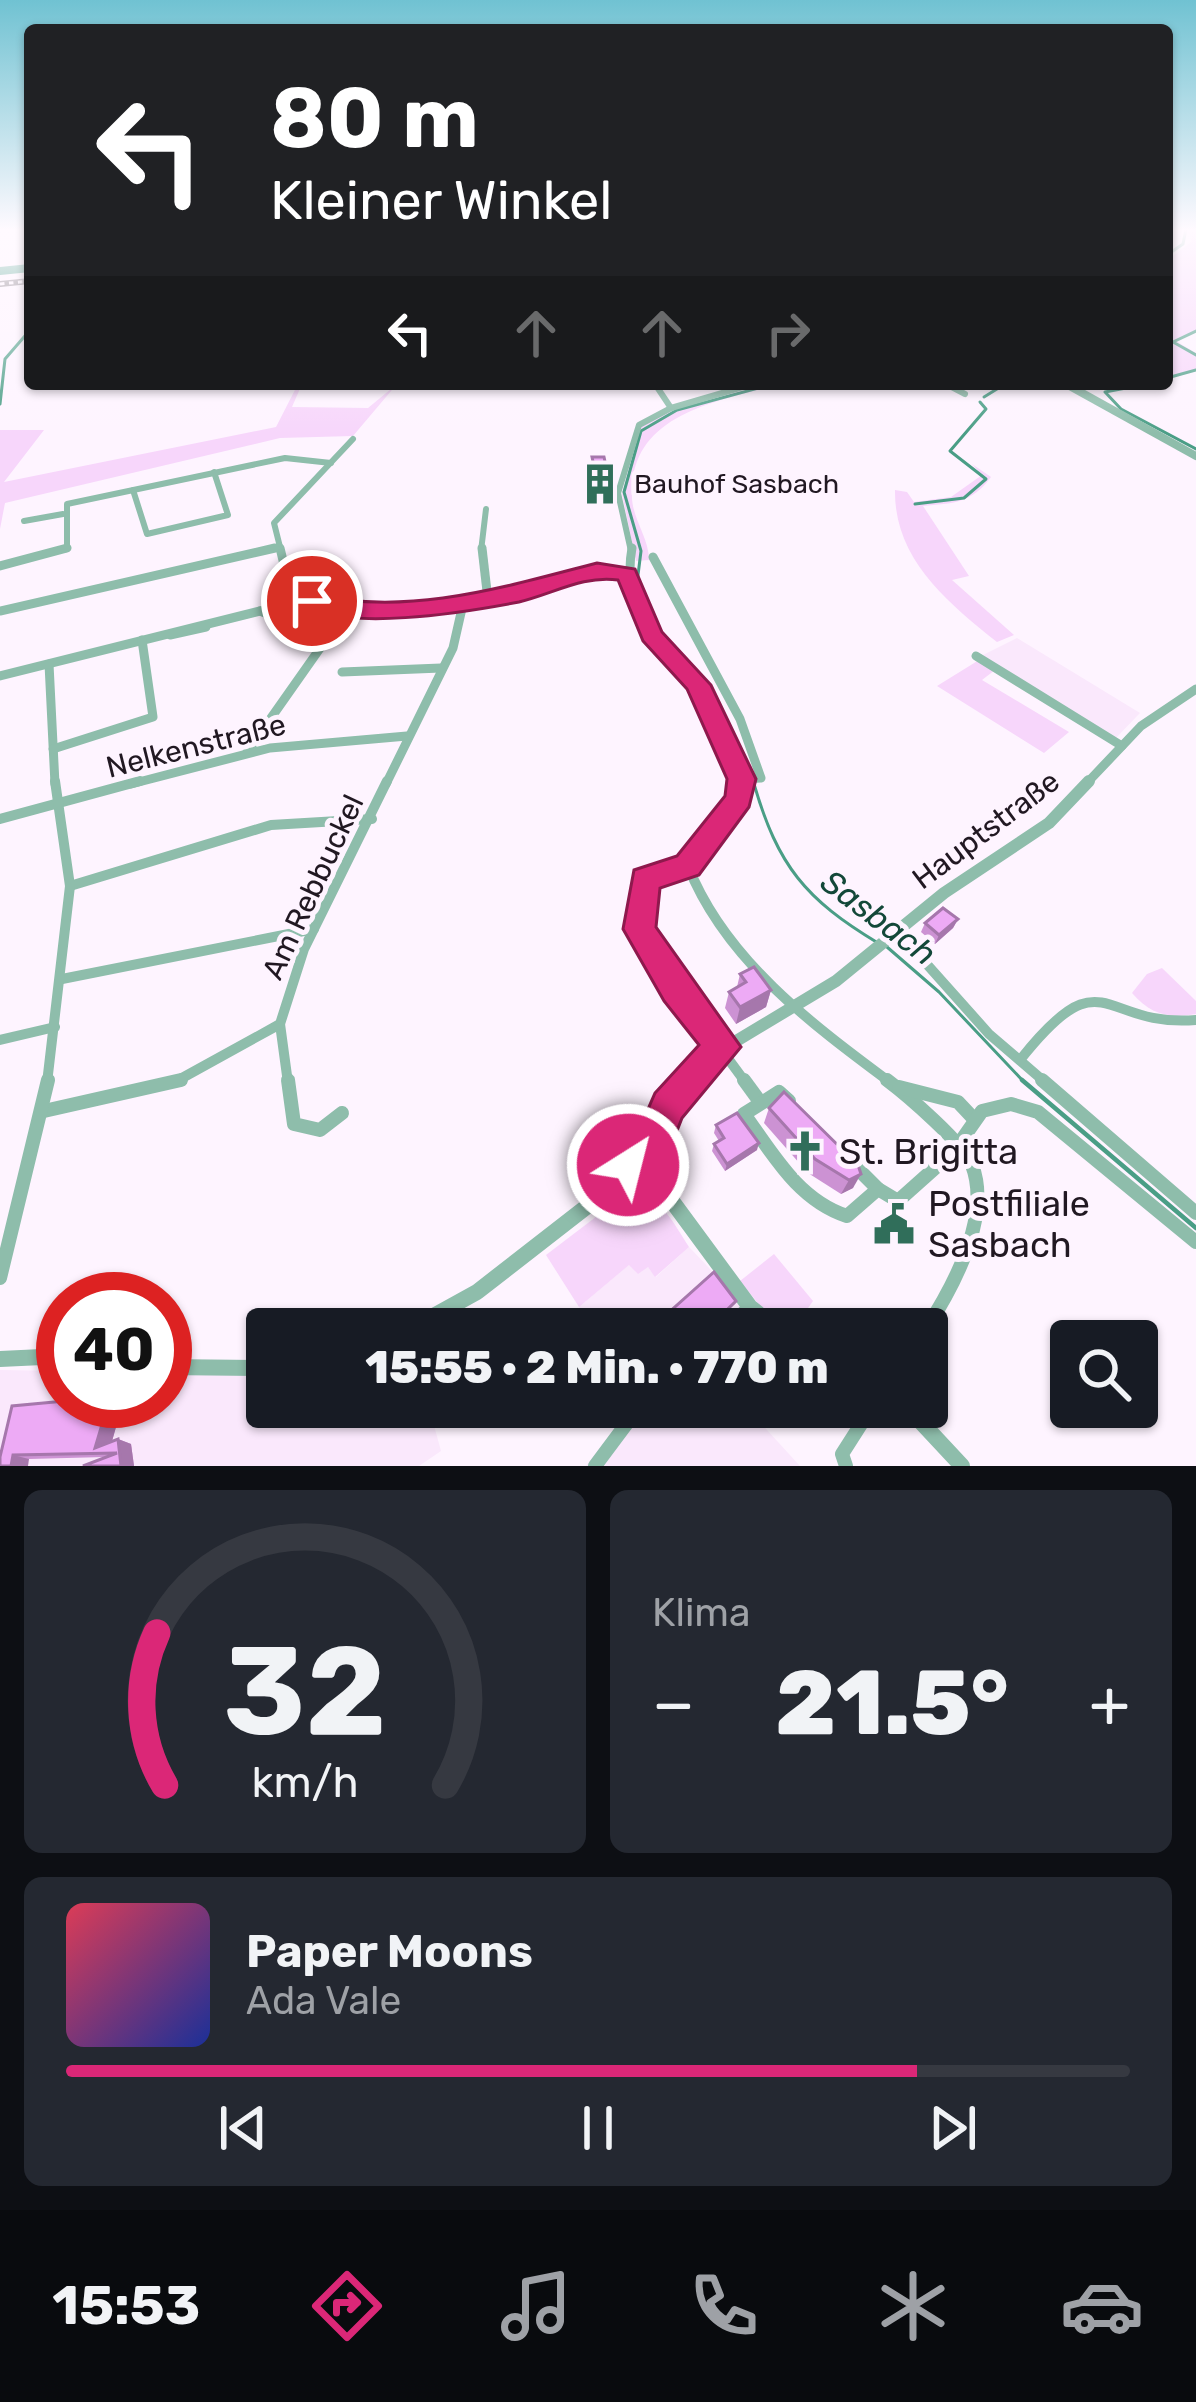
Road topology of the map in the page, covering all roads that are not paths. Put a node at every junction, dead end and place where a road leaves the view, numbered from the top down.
1 (660, 390) edge
2 (732, 390) edge
3 (957, 390) edge
4 (1077, 390) edge
5 (965, 394) dead end
6 (670, 408) junction
7 (352, 440) dead end
8 (1196, 456) edge
9 (331, 463) junction
10 (214, 472) junction
11 (133, 490) junction
12 (486, 509) dead end
13 (64, 514) junction
14 (24, 521) dead end
15 (277, 548) junction
16 (652, 557) dead end
17 (0, 566) edge
18 (627, 574) junction
19 (308, 599) junction
20 (488, 601) junction
21 (463, 604) junction
22 (347, 610) junction
23 (0, 611) edge
24 (260, 611) junction
25 (312, 612) dead end
26 (142, 640) junction
27 (976, 656) dead end
28 (49, 664) junction
29 (441, 668) junction
30 (342, 672) dead end
31 (0, 676) edge
32 (1196, 688) edge
33 (407, 736) junction
34 (1122, 746) junction
35 (53, 749) junction
36 (247, 752) junction
37 (748, 779) junction
38 (56, 808) junction
39 (0, 819) edge
40 (372, 819) junction
41 (688, 866) junction
42 (70, 886) junction
43 (314, 929) junction
44 (895, 936) junction
45 (62, 979) junction
46 (789, 1007) junction
47 (1196, 1020) edge
48 (280, 1024) junction
49 (55, 1027) junction
50 (0, 1040) edge
51 (723, 1047) junction
52 (1020, 1060) junction
53 (898, 1088) junction
54 (760, 1102) junction
55 (796, 1108) edge
56 (44, 1112) junction
57 (342, 1112) dead end
58 (974, 1119) junction
59 (958, 1146) junction
60 (650, 1150) junction
61 (845, 1157) edge
62 (630, 1173) junction
63 (655, 1178) junction
64 (878, 1189) junction
65 (1196, 1214) edge
66 (1196, 1242) edge
67 (0, 1278) edge
68 (750, 1307) edge
69 (448, 1308) edge
70 (939, 1308) edge
71 (36, 1357) edge
72 (0, 1359) edge
73 (192, 1367) edge
74 (246, 1368) edge
75 (623, 1428) edge
76 (859, 1428) edge
77 (927, 1428) edge
78 (595, 1466) edge
79 (846, 1466) edge
80 (962, 1466) edge

1 - 6 street
2 - 6 street
3 - 5 street
4 - 8 street
6 - 18 street
7 - 9 street
9 - 10 street
9 - 15 street
10 - 11 street
10 - 11 street
11 - 13 street
12 - 20 street
13 - 14 street
13 - 17 street
15 - 19 street
15 - 23 street
16 - 37 street
18 - 20 street
18 - 37 street
19 - 22 street
19 - 24 street
20 - 21 street
21 - 22 street
21 - 29 street, Am Rebbuckel
22 - 36 street
24 - 25 street
24 - 26 street
26 - 28 street
26 - 35 street
27 - 34 street
28 - 31 street
28 - 35 street
29 - 30 street
29 - 33 street, Am Rebbuckel
32 - 34 street, Hauptstraße
33 - 36 street, Nelkenstraße
33 - 40 street, Am Rebbuckel
34 - 44 street, Hauptstraße
35 - 38 street
36 - 38 street, Nelkenstraße
37 - 41 street
38 - 39 street, Nelkenstraße
38 - 42 street
40 - 42 street
40 - 43 street, Am Rebbuckel
41 - 46 street
41 - 51 street
42 - 45 street
43 - 45 street
43 - 48 street, Am Rebbuckel
44 - 46 street, Hauptstraße
44 - 52 street
45 - 49 street
46 - 51 street, Hauptstraße
46 - 53 street
47 - 52 street
48 - 56 street, Am Rebbuckel
48 - 57 street
49 - 50 street
49 - 56 street
51 - 54 street
51 - 60 street, Hauptstraße
52 - 65 street
53 - 58 street
53 - 59 street
54 - 55 street
54 - 64 street
56 - 67 street
58 - 59 street
58 - 66 street
59 - 64 street
59 - 70 street
60 - 62 street, Hauptstraße
60 - 63 street
61 - 64 street
62 - 63 street
62 - 69 street, Hauptstraße
63 - 68 street
71 - 72 street
73 - 74 street
75 - 78 street
76 - 79 street
77 - 80 street

